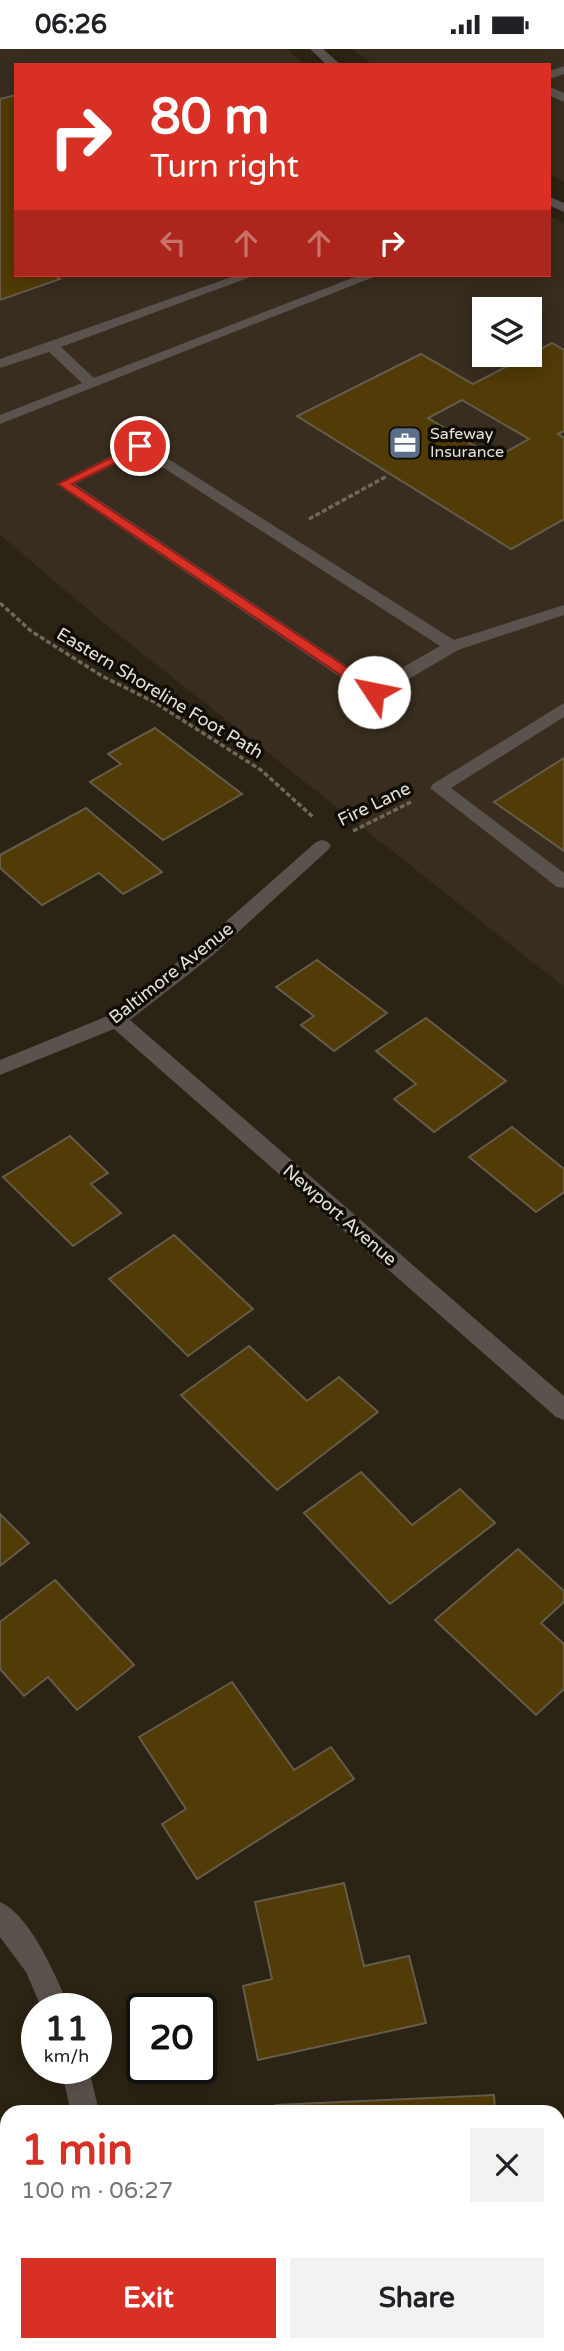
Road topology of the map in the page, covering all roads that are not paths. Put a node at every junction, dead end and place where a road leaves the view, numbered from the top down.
1 (316, 49) edge
2 (333, 63) edge
3 (242, 277) edge
4 (367, 277) edge
5 (51, 346) junction
6 (0, 364) edge
7 (92, 384) junction
8 (0, 420) edge
9 (564, 610) edge
10 (452, 646) junction
11 (564, 709) edge
12 (322, 846) road end
13 (564, 882) edge
14 (117, 1020) junction
15 (0, 1068) edge
16 (564, 1410) edge
17 (0, 1915) edge
18 (49, 1993) edge
19 (78, 2084) edge
20 (83, 2105) edge

1 - 2 street
3 - 5 street
4 - 7 street
5 - 6 street
5 - 7 street
7 - 8 street
9 - 10 street
10 - 10 street
11 - 13 street
12 - 14 street, Baltimore Avenue
14 - 15 street, Baltimore Avenue
14 - 16 street, Newport Avenue
17 - 18 street
19 - 20 street

